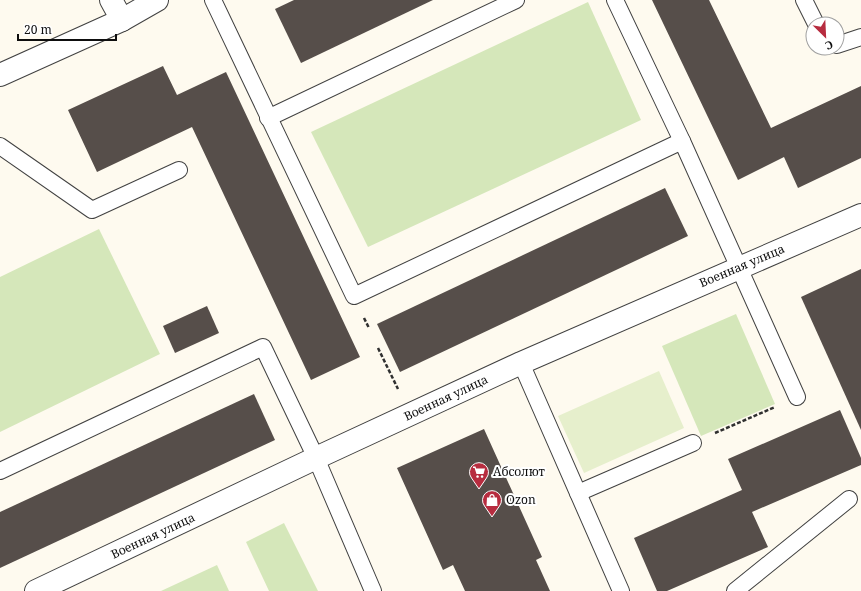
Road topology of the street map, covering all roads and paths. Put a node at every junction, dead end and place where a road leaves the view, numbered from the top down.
1 (111, 0) edge
2 (157, 0) edge
3 (212, 0) edge
4 (516, 0) edge
5 (615, 0) edge
6 (804, 0) edge
7 (812, 16) edge
8 (122, 20) junction
9 (861, 37) edge
10 (845, 42) edge
11 (0, 75) edge
12 (268, 118) junction
13 (682, 141) junction
14 (0, 146) edge
15 (179, 170) dead end
16 (861, 215) edge
17 (739, 267) junction
18 (378, 348) dead end
19 (521, 363) junction
20 (797, 398) joint
21 (410, 414) junction
22 (693, 443) joint
23 (316, 458) junction
24 (0, 471) edge
25 (578, 493) junction
26 (849, 499) dead end
27 (36, 591) edge
28 (373, 591) edge
29 (621, 591) edge
30 (735, 591) edge

1 - 8 street
2 - 8 street
3 - 12 lane
4 - 12 lane
5 - 13 lane
6 - 7 lane
8 - 11 street
9 - 10 lane
12 - 13 lane
13 - 17 lane
14 - 15 lane
16 - 17 street, Военная улица
17 - 19 street, Военная улица
17 - 20 lane
18 - 21 path
19 - 21 street, Военная улица
19 - 25 lane
20 - 22 path
21 - 23 street, Военная улица
22 - 25 lane
23 - 24 lane
23 - 27 street, Военная улица
23 - 28 lane
25 - 29 lane
26 - 30 lane

